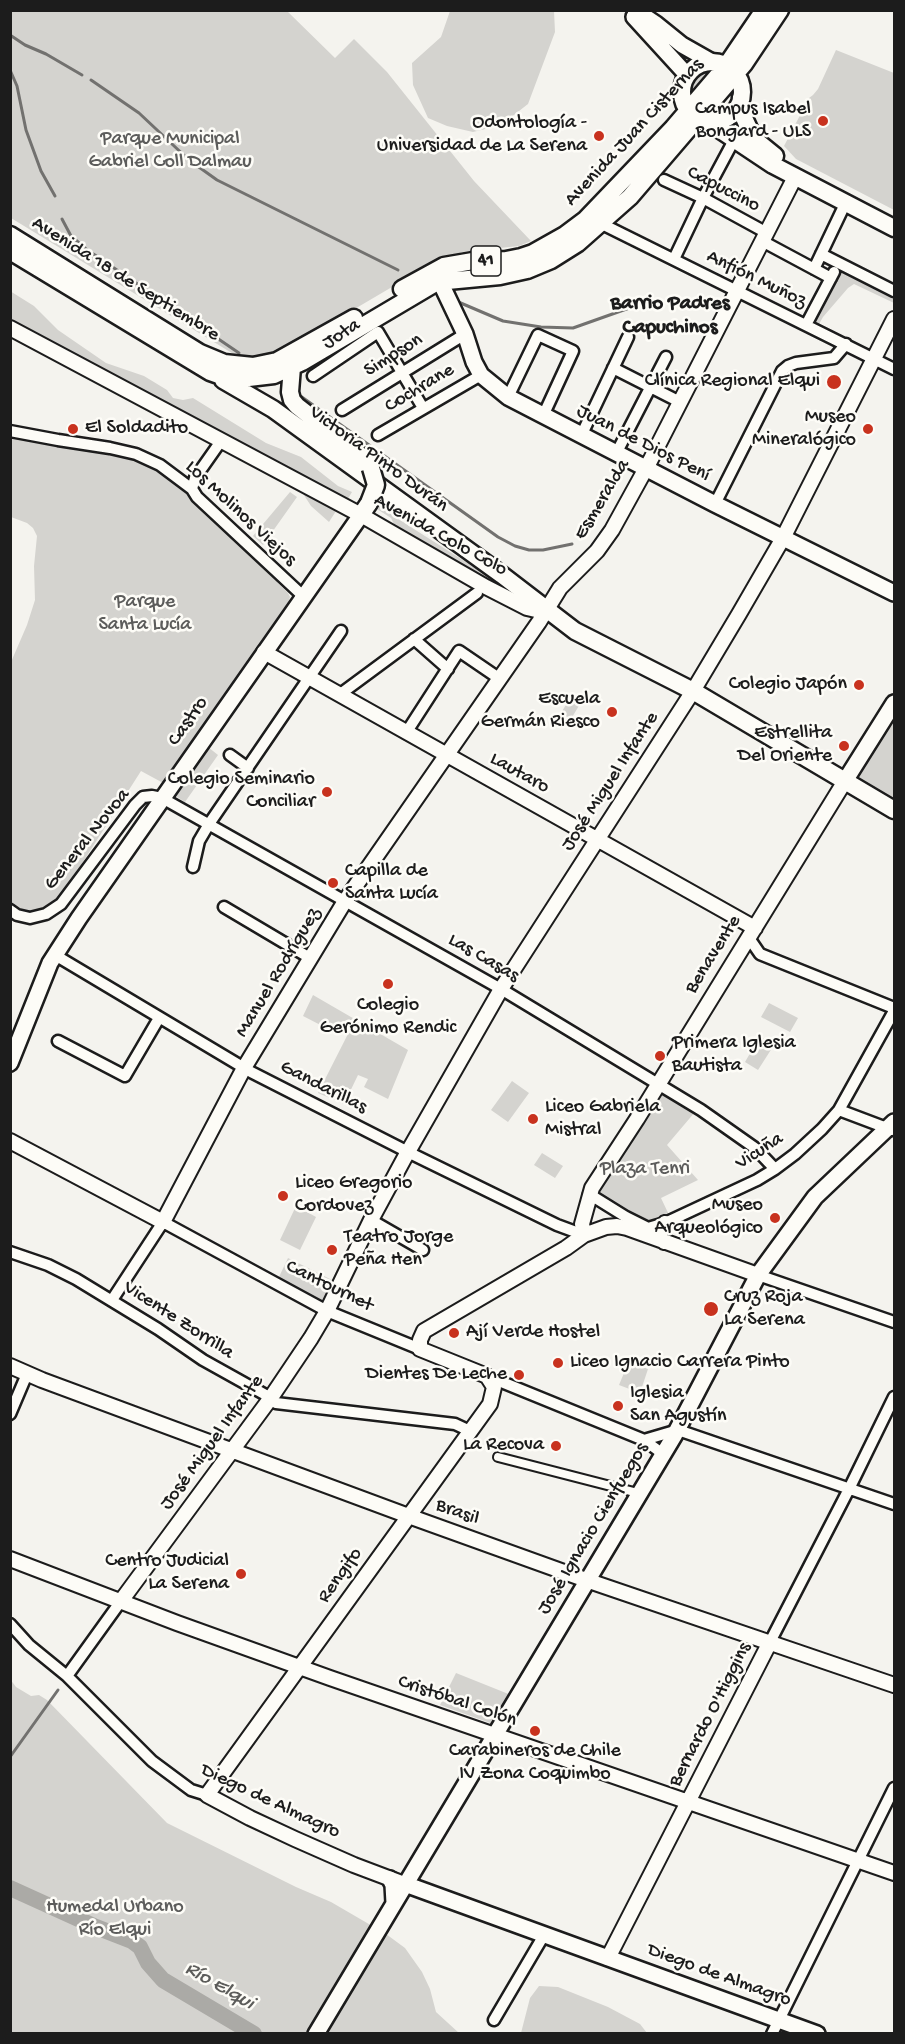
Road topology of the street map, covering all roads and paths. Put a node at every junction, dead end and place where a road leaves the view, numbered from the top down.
1 (628, 10) edge
2 (635, 10) edge
3 (764, 10) edge
4 (780, 10) edge
5 (725, 67) junction
6 (687, 75) junction
7 (741, 98) junction
8 (698, 116) junction
9 (734, 140) junction
10 (795, 177) junction
11 (664, 180) dead end
12 (703, 198) junction
13 (846, 202) junction
14 (894, 220) edge
15 (602, 224) junction
16 (894, 228) edge
17 (10, 235) edge
18 (765, 237) junction
19 (10, 251) edge
20 (821, 255) junction
21 (674, 259) junction
22 (839, 263) junction
23 (814, 269) junction
24 (438, 275) junction
25 (831, 278) junction
26 (737, 290) junction
27 (894, 291) edge
28 (894, 320) edge
29 (806, 325) junction
30 (10, 328) edge
31 (465, 334) junction
32 (628, 337) dead end
33 (846, 344) junction
34 (666, 357) dead end
35 (874, 359) junction
36 (253, 366) joint
37 (292, 367) junction
38 (613, 368) junction
39 (894, 369) edge
40 (210, 372) junction
41 (401, 373) junction
42 (481, 375) junction
43 (313, 376) dead end
44 (651, 387) junction
45 (508, 398) junction
46 (680, 402) junction
47 (423, 408) junction
48 (273, 409) junction
49 (342, 410) dead end
50 (543, 416) junction
51 (10, 431) edge
52 (331, 434) junction
53 (378, 435) dead end
54 (581, 436) junction
55 (221, 441) junction
56 (619, 448) dead end
57 (646, 468) junction
58 (192, 489) junction
59 (715, 504) junction
60 (365, 509) junction
61 (783, 538) junction
62 (477, 593) dead end
63 (894, 593) edge
64 (303, 596) junction
65 (546, 610) junction
66 (341, 630) dead end
67 (414, 639) junction
68 (264, 652) junction
69 (447, 669) junction
70 (309, 678) junction
71 (500, 679) junction
72 (693, 691) junction
73 (339, 695) junction
74 (894, 703) edge
75 (406, 733) junction
76 (230, 755) dead end
77 (446, 756) junction
78 (248, 768) junction
79 (846, 781) junction
80 (162, 798) junction
81 (894, 810) edge
82 (209, 824) junction
83 (598, 838) junction
84 (193, 867) dead end
85 (345, 901) junction
86 (224, 907) dead end
87 (10, 910) edge
88 (752, 933) junction
89 (55, 955) junction
90 (310, 958) junction
91 (501, 989) junction
92 (894, 1010) edge
93 (159, 1018) junction
94 (58, 1041) dead end
95 (10, 1063) edge
96 (244, 1068) junction
97 (658, 1084) junction
98 (839, 1110) junction
99 (892, 1127) edge
100 (10, 1141) edge
101 (408, 1151) junction
102 (775, 1169) junction
103 (589, 1194) junction
104 (371, 1220) junction
105 (163, 1222) junction
106 (665, 1223) junction
107 (584, 1235) junction
108 (664, 1242) junction
109 (423, 1250) dead end
110 (10, 1252) edge
111 (758, 1275) junction
112 (112, 1300) junction
113 (327, 1311) junction
114 (894, 1322) edge
115 (420, 1349) junction
116 (10, 1366) edge
117 (27, 1374) junction
118 (487, 1376) junction
119 (894, 1397) edge
120 (270, 1399) junction
121 (10, 1414) edge
122 (678, 1430) junction
123 (470, 1431) junction
124 (644, 1440) junction
125 (231, 1450) junction
126 (663, 1454) junction
127 (498, 1457) dead end
128 (849, 1489) junction
129 (634, 1492) dead end
130 (894, 1504) edge
131 (408, 1516) junction
132 (10, 1559) edge
133 (589, 1581) junction
134 (121, 1601) junction
135 (10, 1624) edge
136 (770, 1642) junction
137 (300, 1668) junction
138 (67, 1676) junction
139 (894, 1685) edge
140 (495, 1736) junction
141 (894, 1788) edge
142 (207, 1796) junction
143 (688, 1802) junction
144 (858, 1861) junction
145 (894, 1873) edge
146 (398, 1882) junction
147 (423, 1890) junction
148 (394, 1903) junction
149 (544, 1935) junction
150 (608, 1958) junction
151 (494, 2020) dead end
152 (775, 2027) edge
153 (316, 2034) edge
154 (817, 2034) edge

1 - 6 main road
2 - 5 main road
3 - 5 main road, Avenida Juan Cisternas
4 - 5 main road, Avenida Juan Cisternas
5 - 6 main road
5 - 7 main road
5 - 8 main road, Avenida Juan Cisternas
6 - 8 main road
7 - 8 main road, 41
7 - 14 main road
8 - 9 main road
8 - 15 main road, Avenida Juan Cisternas / 41
8 - 24 main road, Avenida Juan Cisternas / 41
9 - 10 main road
9 - 12 street
10 - 13 main road
10 - 18 street, Esmeralda
11 - 12 street, Capuccino
12 - 18 street, Capuccino
12 - 21 street
13 - 16 main road
13 - 20 street
15 - 21 street, Anfión Muñoz
15 - 24 main road, Avenida Juan Cisternas / 41
17 - 36 main road, Avenida 18 de Septiembre / 41
18 - 23 street, Capuccino
18 - 26 street, Esmeralda
19 - 40 main road, Avenida 18 de Septiembre / 41
20 - 22 street
20 - 23 street
21 - 26 street, Anfión Muñoz
22 - 25 street
22 - 27 street
23 - 25 street, Capuccino
24 - 31 main road, Juan de Dios Pení
24 - 36 main road, Avenida Juan Cisternas / 41
24 - 37 main road, Avenida Juan Cisternas / 41
25 - 29 street
26 - 29 street, Anfión Muñoz
26 - 46 street, Esmeralda
28 - 35 street, José Miguel Infante
29 - 33 street, Anfión Muñoz
30 - 55 street, Avenida Colo Colo
31 - 41 street, Simpson
31 - 42 main road, Juan de Dios Pení
32 - 38 street
33 - 35 street, Anfión Muñoz
33 - 59 street
34 - 44 street
35 - 39 street, Anfión Muñoz
35 - 61 street, José Miguel Infante
37 - 40 main road, Avenida Juan Cisternas / 41
37 - 52 main road
38 - 44 street
38 - 54 street
40 - 48 main road, Victoria Pinto Durán
41 - 43 street, Jota
41 - 47 street, Jota
41 - 49 street, Simpson
42 - 45 main road, Juan de Dios Pení
42 - 47 street, Cochrane
44 - 46 street
44 - 56 street
45 - 50 main road, Juan de Dios Pení
45 - 50 street
46 - 57 street, Esmeralda
47 - 53 street, Cochrane
48 - 52 main road
48 - 65 main road, Victoria Pinto Durán
50 - 54 main road, Juan de Dios Pení
51 - 58 street, Los Molinos Viejos
52 - 60 main road, bridge
54 - 57 main road, Juan de Dios Pení
55 - 58 street
55 - 60 street, Avenida Colo Colo
57 - 59 main road, Juan de Dios Pení
57 - 65 street, Esmeralda
58 - 64 street, Los Molinos Viejos
59 - 61 main road, Juan de Dios Pení
60 - 64 main road, Castro
60 - 65 street, Avenida Colo Colo
61 - 63 main road, Juan de Dios Pení
61 - 72 street, José Miguel Infante
62 - 67 street
64 - 68 main road, Castro
65 - 71 street, Manuel Rodríguez
65 - 72 main road, Avenida Colo Colo
66 - 70 street
67 - 69 street
67 - 73 street
68 - 70 street, Lautaro
68 - 80 main road, Castro
69 - 71 street
69 - 75 street
70 - 73 street, Lautaro
70 - 78 street
71 - 77 street, Manuel Rodríguez
72 - 79 main road, Avenida Colo Colo
72 - 83 street, José Miguel Infante
73 - 75 street, Lautaro
74 - 79 main road, Benavente
75 - 77 street, Lautaro
76 - 78 street
77 - 83 street, Lautaro
77 - 85 street, Manuel Rodríguez
78 - 82 street
79 - 81 main road, Avenida Colo Colo
79 - 88 street, Benavente
80 - 82 street, Las Casas
80 - 87 street, General Novoa
80 - 89 main road, Castro
82 - 84 street
82 - 85 street, Las Casas
83 - 88 street, Lautaro
83 - 91 street, José Miguel Infante
85 - 90 street, Manuel Rodríguez
85 - 91 street, Las Casas
86 - 90 street
88 - 92 street, Lautaro
88 - 97 street, Benavente
89 - 93 street, Gandarillas
89 - 95 main road, Castro
90 - 96 street, Manuel Rodríguez
91 - 97 street, Las Casas
91 - 101 street, José Miguel Infante
92 - 98 street, Vicuña
93 - 94 street
93 - 96 street, Gandarillas
96 - 101 street, Gandarillas
96 - 105 street, Manuel Rodríguez
97 - 102 street, Las Casas
97 - 103 street, Benavente
98 - 99 street
98 - 102 street, Vicuña
99 - 111 main road, José Ignacio Cienfuegos
100 - 105 street, Cantournet
101 - 104 street, José Miguel Infante
101 - 107 street, Gandarillas
102 - 106 street, Vicuña
103 - 106 street, Vicuña
103 - 107 street, Benavente
104 - 109 street
104 - 113 street, José Miguel Infante
105 - 112 street, Manuel Rodríguez
105 - 113 street, Cantournet
106 - 108 street
107 - 108 street
107 - 115 street
108 - 111 street
110 - 112 street, Vicente Zorrilla
111 - 114 street
111 - 122 main road, José Ignacio Cienfuegos
112 - 120 street, Vicente Zorrilla
113 - 115 street, Cantournet
113 - 120 street, José Miguel Infante
115 - 118 street, Cantournet
116 - 117 street, Brasil
117 - 121 street
117 - 125 street, Brasil
118 - 123 street, Rengifo
118 - 124 street, Cantournet
119 - 128 street, Bernardo O'Higgins
120 - 123 street, Vicente Zorrilla
120 - 125 street, José Miguel Infante
122 - 124 street
122 - 126 main road, José Ignacio Cienfuegos
122 - 128 street
123 - 131 street, Rengifo
124 - 126 street, Cantournet
125 - 131 street, Brasil
125 - 134 street, José Miguel Infante
126 - 133 main road, José Ignacio Cienfuegos
127 - 129 street
128 - 130 street
128 - 136 street, Bernardo O'Higgins
131 - 133 street, Brasil
131 - 137 street, Rengifo
132 - 134 street, Cristóbal Colón
133 - 136 street, Brasil
133 - 140 main road, José Ignacio Cienfuegos
134 - 137 street, Cristóbal Colón
134 - 138 street, José Miguel Infante
135 - 138 street, Diego de Almagro
136 - 139 street, Brasil
136 - 143 street, Bernardo O'Higgins
137 - 140 street, Cristóbal Colón
137 - 142 street, Rengifo
138 - 142 street, Diego de Almagro
140 - 143 street, Cristóbal Colón
140 - 146 main road, José Ignacio Cienfuegos
141 - 144 street
142 - 146 street, Diego de Almagro
143 - 144 street, Cristóbal Colón
143 - 150 street, Bernardo O'Higgins
144 - 145 street, Cristóbal Colón
144 - 152 street
146 - 147 main road, Diego de Almagro
146 - 148 main road, José Ignacio Cienfuegos
147 - 148 main road
147 - 149 main road, Diego de Almagro
148 - 153 main road, José Ignacio Cienfuegos
149 - 150 main road, Diego de Almagro
149 - 151 street
150 - 152 main road, Diego de Almagro
152 - 154 main road, Diego de Almagro

